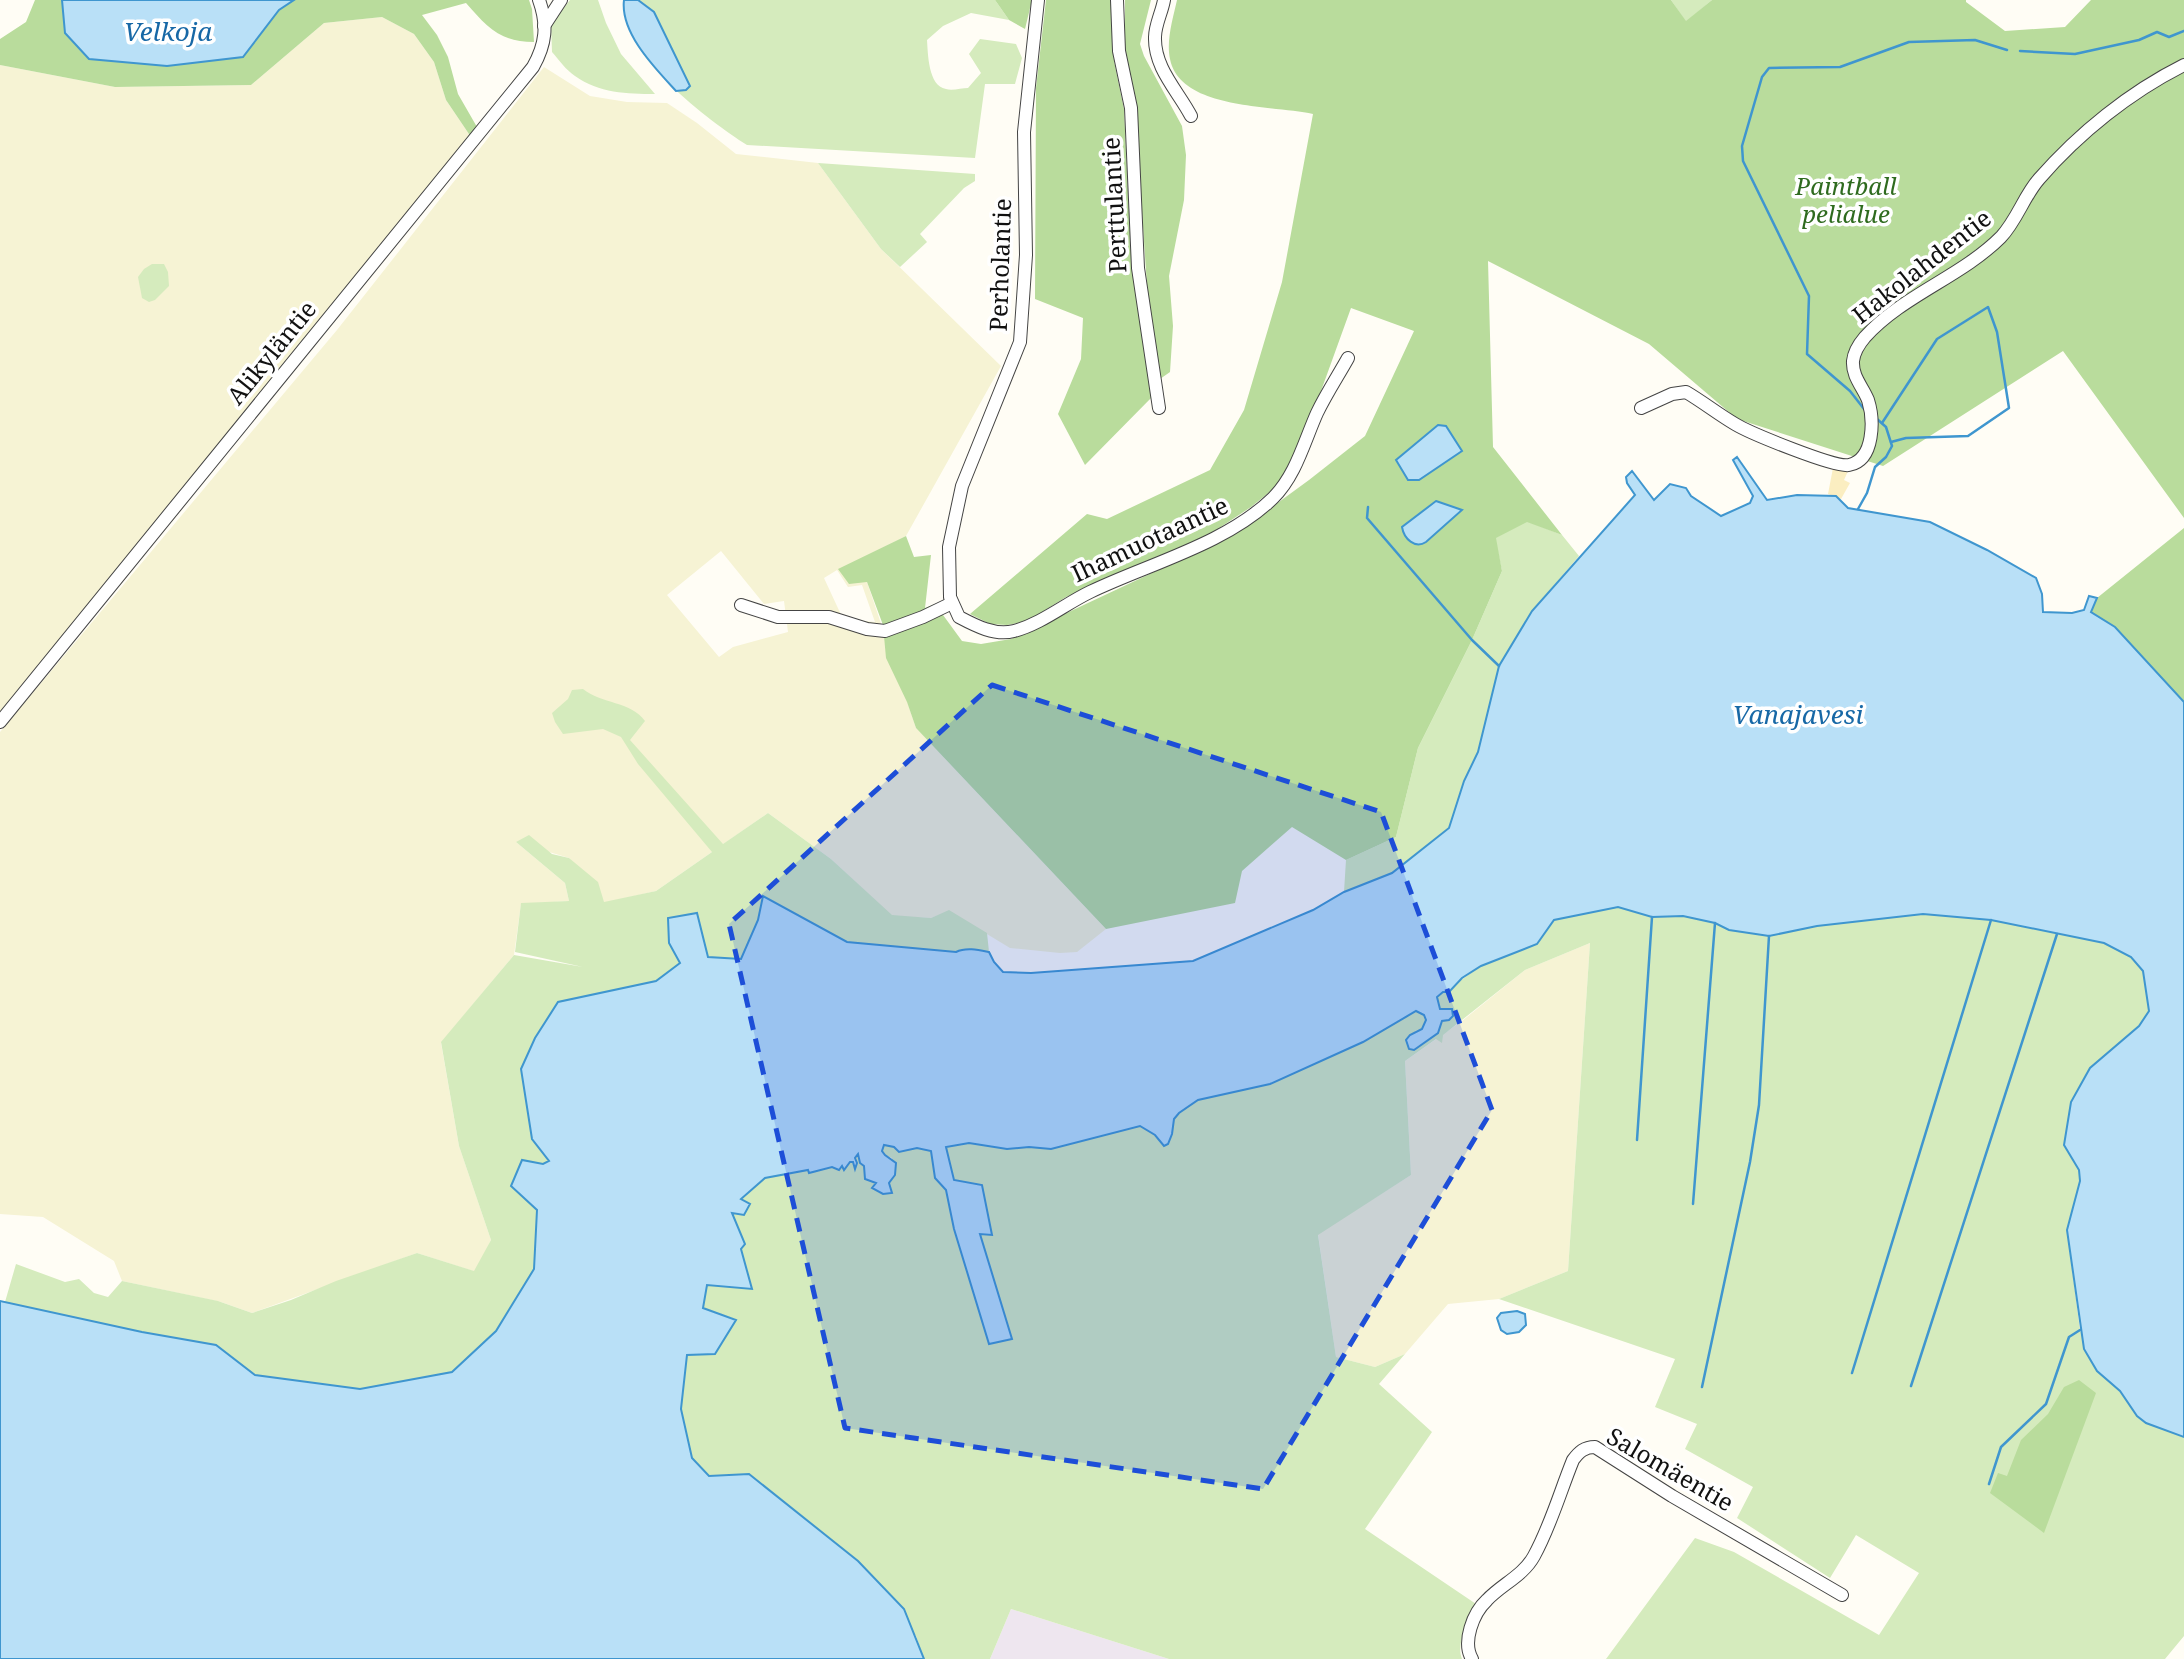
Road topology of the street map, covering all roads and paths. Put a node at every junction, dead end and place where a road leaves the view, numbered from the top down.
1 (539, 0) edge
2 (561, 0) edge
3 (1038, 0) edge
4 (1116, 0) edge
5 (1164, 0) edge
6 (544, 26) junction
7 (2184, 65) edge
8 (1191, 116) dead end
9 (1348, 358) dead end
10 (1159, 408) dead end
11 (1641, 408) dead end
12 (952, 603) junction
13 (741, 604) dead end
14 (0, 722) edge
15 (1842, 1595) dead end
16 (1472, 1659) edge

1 - 6 street, Alikyläntie
2 - 6 street
3 - 12 street, Perholantie
4 - 10 street, Perttulantie
5 - 8 street
6 - 14 street, Alikyläntie
7 - 11 street, Hakolahdentie
9 - 12 street, Ihamuotaantie
12 - 13 street
15 - 16 street, Salomäentie

